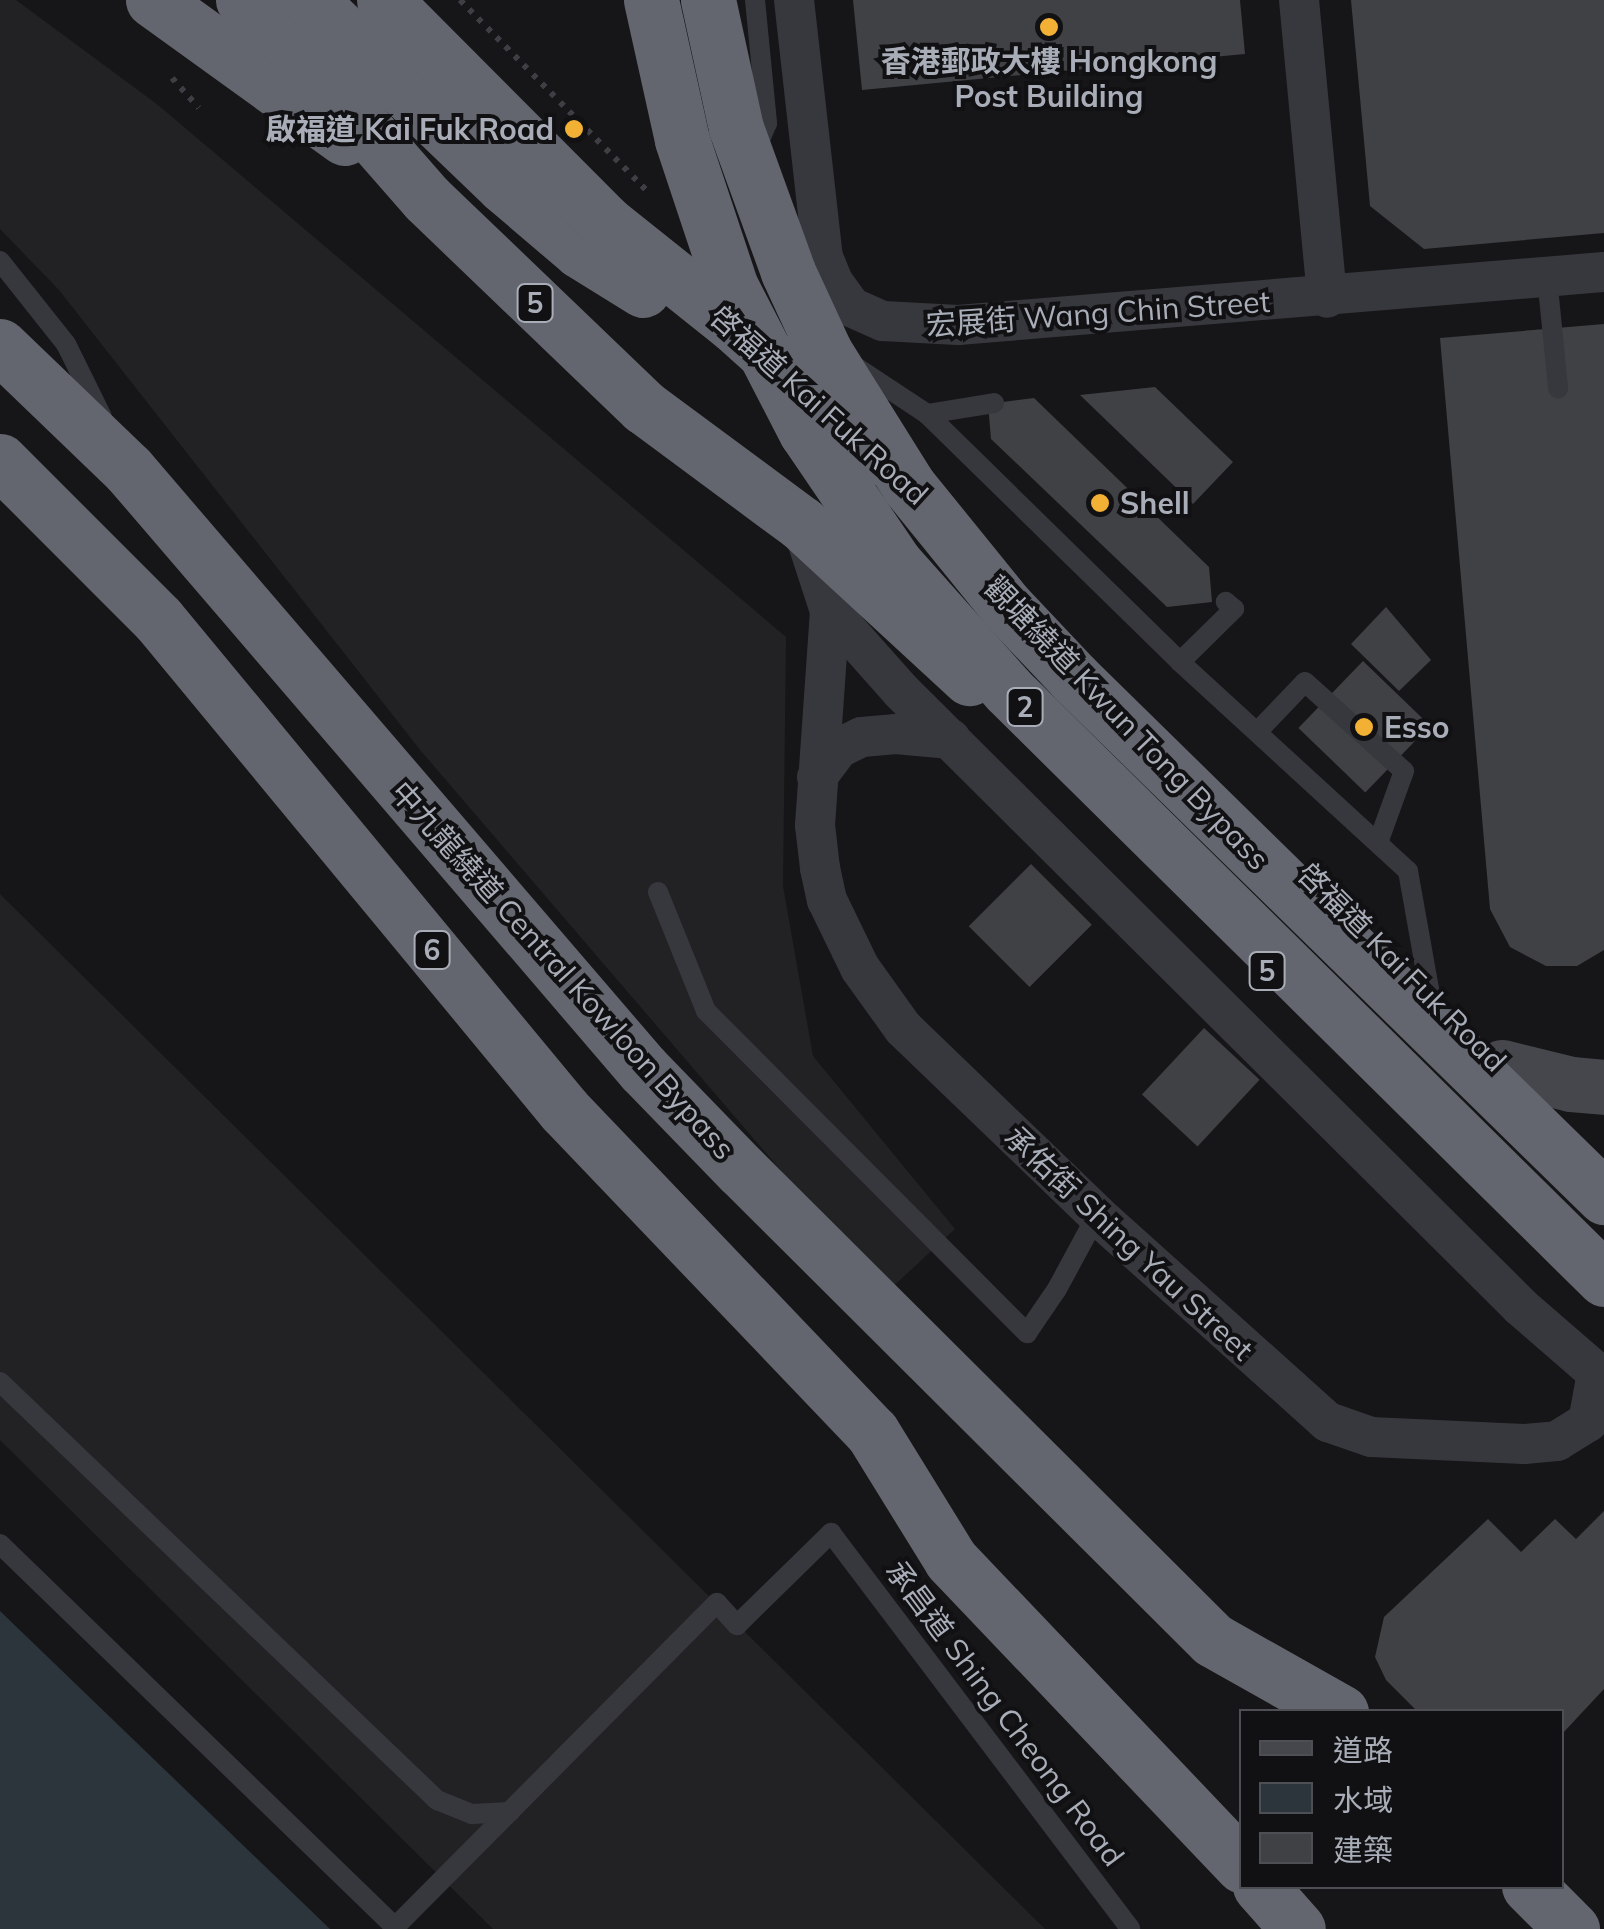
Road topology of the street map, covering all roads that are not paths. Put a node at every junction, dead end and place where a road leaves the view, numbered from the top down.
1 (153, 0) edge
2 (243, 0) edge
3 (310, 0) edge
4 (384, 0) edge
5 (651, 0) edge
6 (691, 0) edge
7 (708, 0) edge
8 (755, 0) edge
9 (794, 0) edge
10 (1299, 0) edge
11 (758, 144) junction
12 (815, 197) junction
13 (427, 199) junction
14 (0, 261) edge
15 (1604, 272) edge
16 (668, 274) junction
17 (1547, 277) junction
18 (1327, 298) junction
19 (0, 346) edge
20 (801, 383) junction
21 (1558, 388) dead end
22 (994, 403) dead end
23 (927, 414) junction
24 (0, 461) edge
25 (128, 469) junction
26 (801, 523) junction
27 (1226, 602) dead end
28 (830, 611) junction
29 (1180, 662) junction
30 (1257, 732) junction
31 (950, 738) junction
32 (817, 777) junction
33 (1379, 840) junction
34 (658, 892) dead end
35 (1430, 994) junction
36 (1502, 1067) junction
37 (1604, 1087) edge
38 (1604, 1175) edge
39 (1604, 1197) edge
40 (1097, 1215) junction
41 (1604, 1279) edge
42 (1604, 1306) edge
43 (1600, 1376) edge
44 (0, 1382) edge
45 (0, 1544) edge
46 (1336, 1709) edge
47 (510, 1812) junction
48 (1239, 1863) edge
49 (1263, 1889) edge
50 (1532, 1889) edge
51 (396, 1928) edge
52 (1130, 1929) edge
53 (1298, 1929) edge
54 (1572, 1929) edge

1 - 13 highway, 5
2 - 13 highway, 5
3 - 20 highway
4 - 16 highway, 啓福道 Kai Fuk Road
5 - 41 highway, 觀塘繞道 Kwun Tong Bypass / 2, bridge
6 - 11 street
7 - 39 highway, 觀塘繞道 Kwun Tong Bypass / 2, bridge
8 - 11 lane
9 - 12 street, 宏展街 Wang Chin Street
10 - 18 street
11 - 12 street
12 - 18 street, 宏展街 Wang Chin Street
13 - 26 highway, 5
14 - 25 lane
15 - 17 street, 宏展街 Wang Chin Street
16 - 20 highway, 啓福道 Kai Fuk Road
16 - 23 lane, 啓福道 Kai Fuk Road
17 - 18 street, 宏展街 Wang Chin Street
17 - 21 lane
19 - 25 highway, 中九龍繞道 Central Kowloon Bypass
20 - 35 highway, 啓福道 Kai Fuk Road
22 - 23 lane
23 - 29 lane, 啓福道 Kai Fuk Road
24 - 48 highway, 6
25 - 46 highway, 中九龍繞道 Central Kowloon Bypass
26 - 28 street
26 - 42 highway, 5
27 - 29 lane
28 - 31 street
28 - 32 street, 承佑街 Shing Yau Street
29 - 30 lane, 啓福道 Kai Fuk Road
30 - 33 lane, 啓福道 Kai Fuk Road
30 - 33 lane
31 - 32 street
31 - 43 street
32 - 40 street, 承佑街 Shing Yau Street
33 - 35 lane, 啓福道 Kai Fuk Road
34 - 40 lane
35 - 36 highway, 啓福道 Kai Fuk Road
36 - 37 main road
36 - 38 highway, 啓福道 Kai Fuk Road
40 - 43 street, 承佑街 Shing Yau Street
44 - 47 lane
45 - 51 lane
47 - 51 lane
47 - 52 lane, 承昌道 Shing Cheong Road
49 - 53 highway
50 - 54 highway

